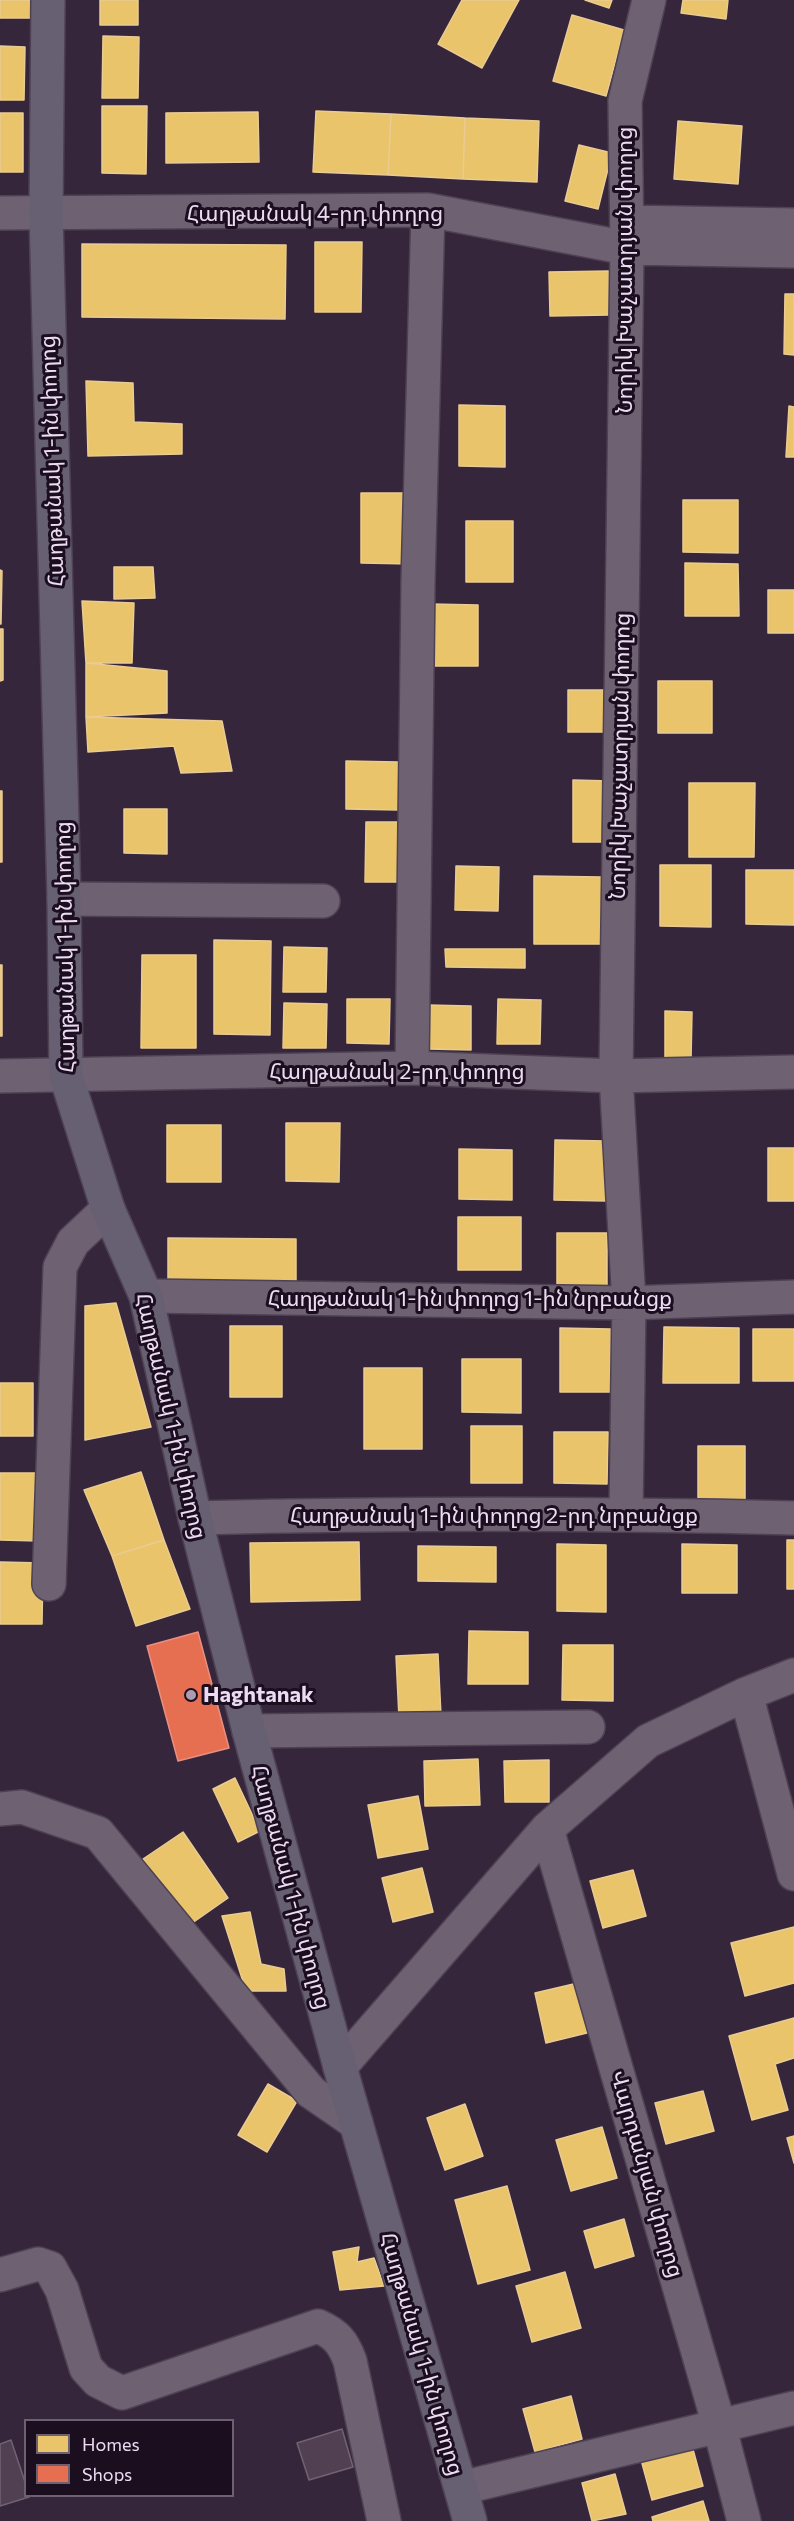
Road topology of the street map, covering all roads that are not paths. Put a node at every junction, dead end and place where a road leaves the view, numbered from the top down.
1 (48, 0) edge
2 (649, 0) edge
3 (428, 210) junction
4 (0, 213) edge
5 (45, 214) junction
6 (794, 225) edge
7 (627, 235) junction
8 (794, 251) edge
9 (64, 899) junction
10 (323, 901) dead end
11 (412, 1068) junction
12 (794, 1072) edge
13 (66, 1076) junction
14 (616, 1076) junction
15 (0, 1077) edge
16 (108, 1209) junction
17 (146, 1296) junction
18 (794, 1298) edge
19 (629, 1303) junction
20 (626, 1514) junction
21 (195, 1518) junction
22 (794, 1518) edge
23 (49, 1584) dead end
24 (794, 1675) edge
25 (746, 1694) junction
26 (588, 1727) dead end
27 (249, 1731) junction
28 (0, 1809) edge
29 (547, 1828) junction
30 (794, 1874) edge
31 (340, 2067) junction
32 (356, 2123) junction
33 (0, 2276) edge
34 (794, 2408) edge
35 (719, 2426) junction
36 (461, 2488) junction
37 (384, 2521) edge
38 (470, 2521) edge
39 (744, 2521) edge

1 - 5 main road, Հաղթանակ 1-ին փողոց
2 - 7 street, Նորիկ Խաչատրյան փողոց
3 - 5 street, Հաղթանակ 4-րդ փողոց
3 - 7 street, Հաղթանակ 4-րդ փողոց
3 - 11 street
4 - 5 street, Հաղթանակ 4-րդ փողոց
5 - 9 main road, Հաղթանակ 1-ին փողոց
6 - 7 street
7 - 8 street
7 - 14 street, Նորիկ Խաչատրյան փողոց
9 - 10 street
9 - 13 main road, Հաղթանակ 1-ին փողոց
11 - 13 street, Հաղթանակ 2-րդ փողոց
11 - 14 street, Հաղթանակ 2-րդ փողոց
12 - 14 street, Հաղթանակ 2-րդ փողոց
13 - 15 street, Հաղթանակ 2-րդ փողոց
13 - 16 main road, Հաղթանակ 1-ին փողոց
14 - 19 street, Նորիկ Խաչատրյան փողոց
16 - 17 main road, Հաղթանակ 1-ին փողոց
16 - 23 street
17 - 19 street, Հաղթանակ 1-ին փողոց 1-ին նրբանցք
17 - 21 main road, Հաղթանակ 1-ին փողոց
18 - 19 street, Հաղթանակ 1-ին փողոց 1-ին նրբանցք
19 - 20 street, Նորիկ Խաչատրյան փողոց
20 - 21 street, Հաղթանակ 1-ին փողոց 2-րդ նրբանցք
20 - 22 street, Հաղթանակ 1-ին փողոց 2-րդ նրբանցք
21 - 27 main road, Հաղթանակ 1-ին փողոց
24 - 25 street
25 - 29 street
25 - 30 street
26 - 27 street
27 - 31 main road, Հաղթանակ 1-ին փողոց
28 - 32 street
29 - 31 street
29 - 35 street, Վարդանյան փողոց
31 - 32 main road, Հաղթանակ 1-ին փողոց
32 - 36 main road, Հաղթանակ 1-ին փողոց
33 - 37 street
34 - 35 street
35 - 36 street
35 - 39 street, Վարդանյան փողոց
36 - 38 main road, Հաղթանակ 1-ին փողոց

